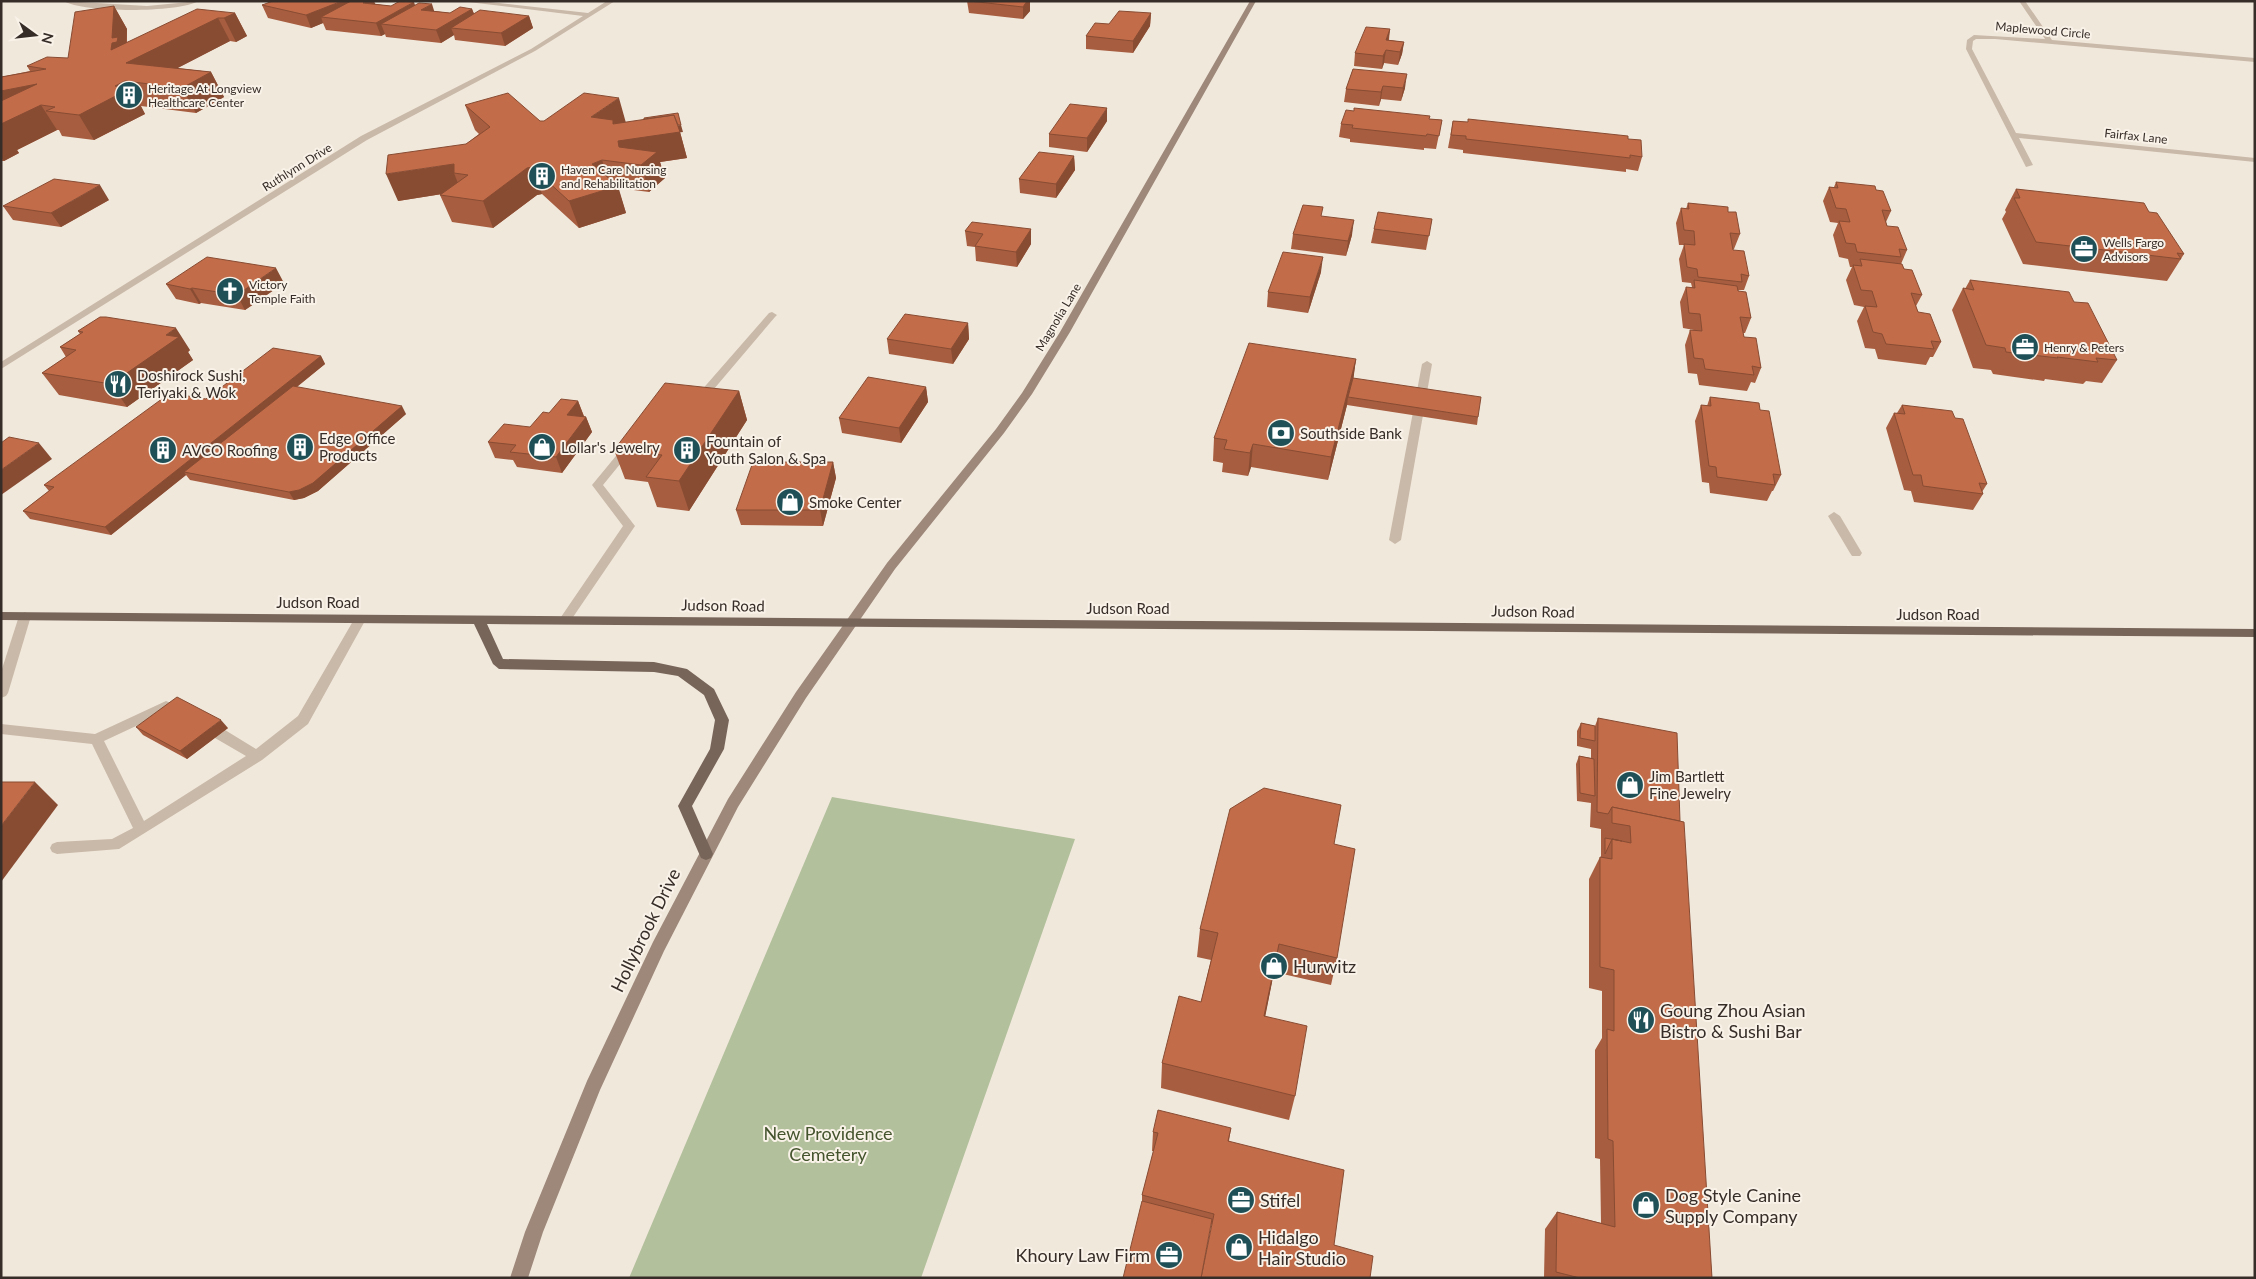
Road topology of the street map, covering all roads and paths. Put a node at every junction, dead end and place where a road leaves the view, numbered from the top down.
1 (66, 1) edge
2 (196, 1) edge
3 (463, 1) edge
4 (612, 1) edge
5 (1253, 1) edge
6 (2022, 1) edge
7 (590, 16) junction
8 (2050, 42) junction
9 (2255, 60) edge
10 (2014, 135) junction
11 (2255, 160) edge
12 (2029, 165) dead end
13 (772, 315) dead end
14 (1427, 364) dead end
15 (1, 366) edge
16 (686, 398) edge
17 (635, 439) edge
18 (1834, 516) dead end
19 (1395, 540) dead end
20 (1856, 553) dead end
21 (1, 616) edge
22 (25, 616) junction
23 (360, 619) junction
24 (478, 619) junction
25 (565, 620) junction
26 (851, 623) junction
27 (2255, 633) edge
28 (1, 693) edge
29 (176, 710) edge
30 (1, 729) edge
31 (220, 734) dead end
32 (96, 738) junction
33 (257, 756) junction
34 (141, 830) junction
35 (57, 848) dead end
36 (706, 854) junction
37 (519, 1278) edge

1 - 2 street
3 - 7 street
4 - 7 street, Ruthlynn Drive
5 - 26 main road, Magnolia Lane
6 - 8 street
7 - 15 street, Ruthlynn Drive
8 - 9 street, Maplewood Circle
8 - 10 street, Maplewood Circle
10 - 11 street, Fairfax Lane
10 - 12 street, Maplewood Circle
13 - 16 street
14 - 19 street
17 - 25 street
18 - 20 street
21 - 22 main road, Judson Road
22 - 23 main road, Judson Road
22 - 28 street
23 - 24 main road, Judson Road
23 - 33 street
24 - 25 main road, Judson Road
24 - 36 main road
25 - 26 main road, Judson Road
26 - 27 main road, Judson Road
26 - 36 main road, Hollybrook Drive
29 - 32 street
30 - 32 street
31 - 33 street
32 - 34 street
33 - 34 street
34 - 35 street
36 - 37 main road, Hollybrook Drive

